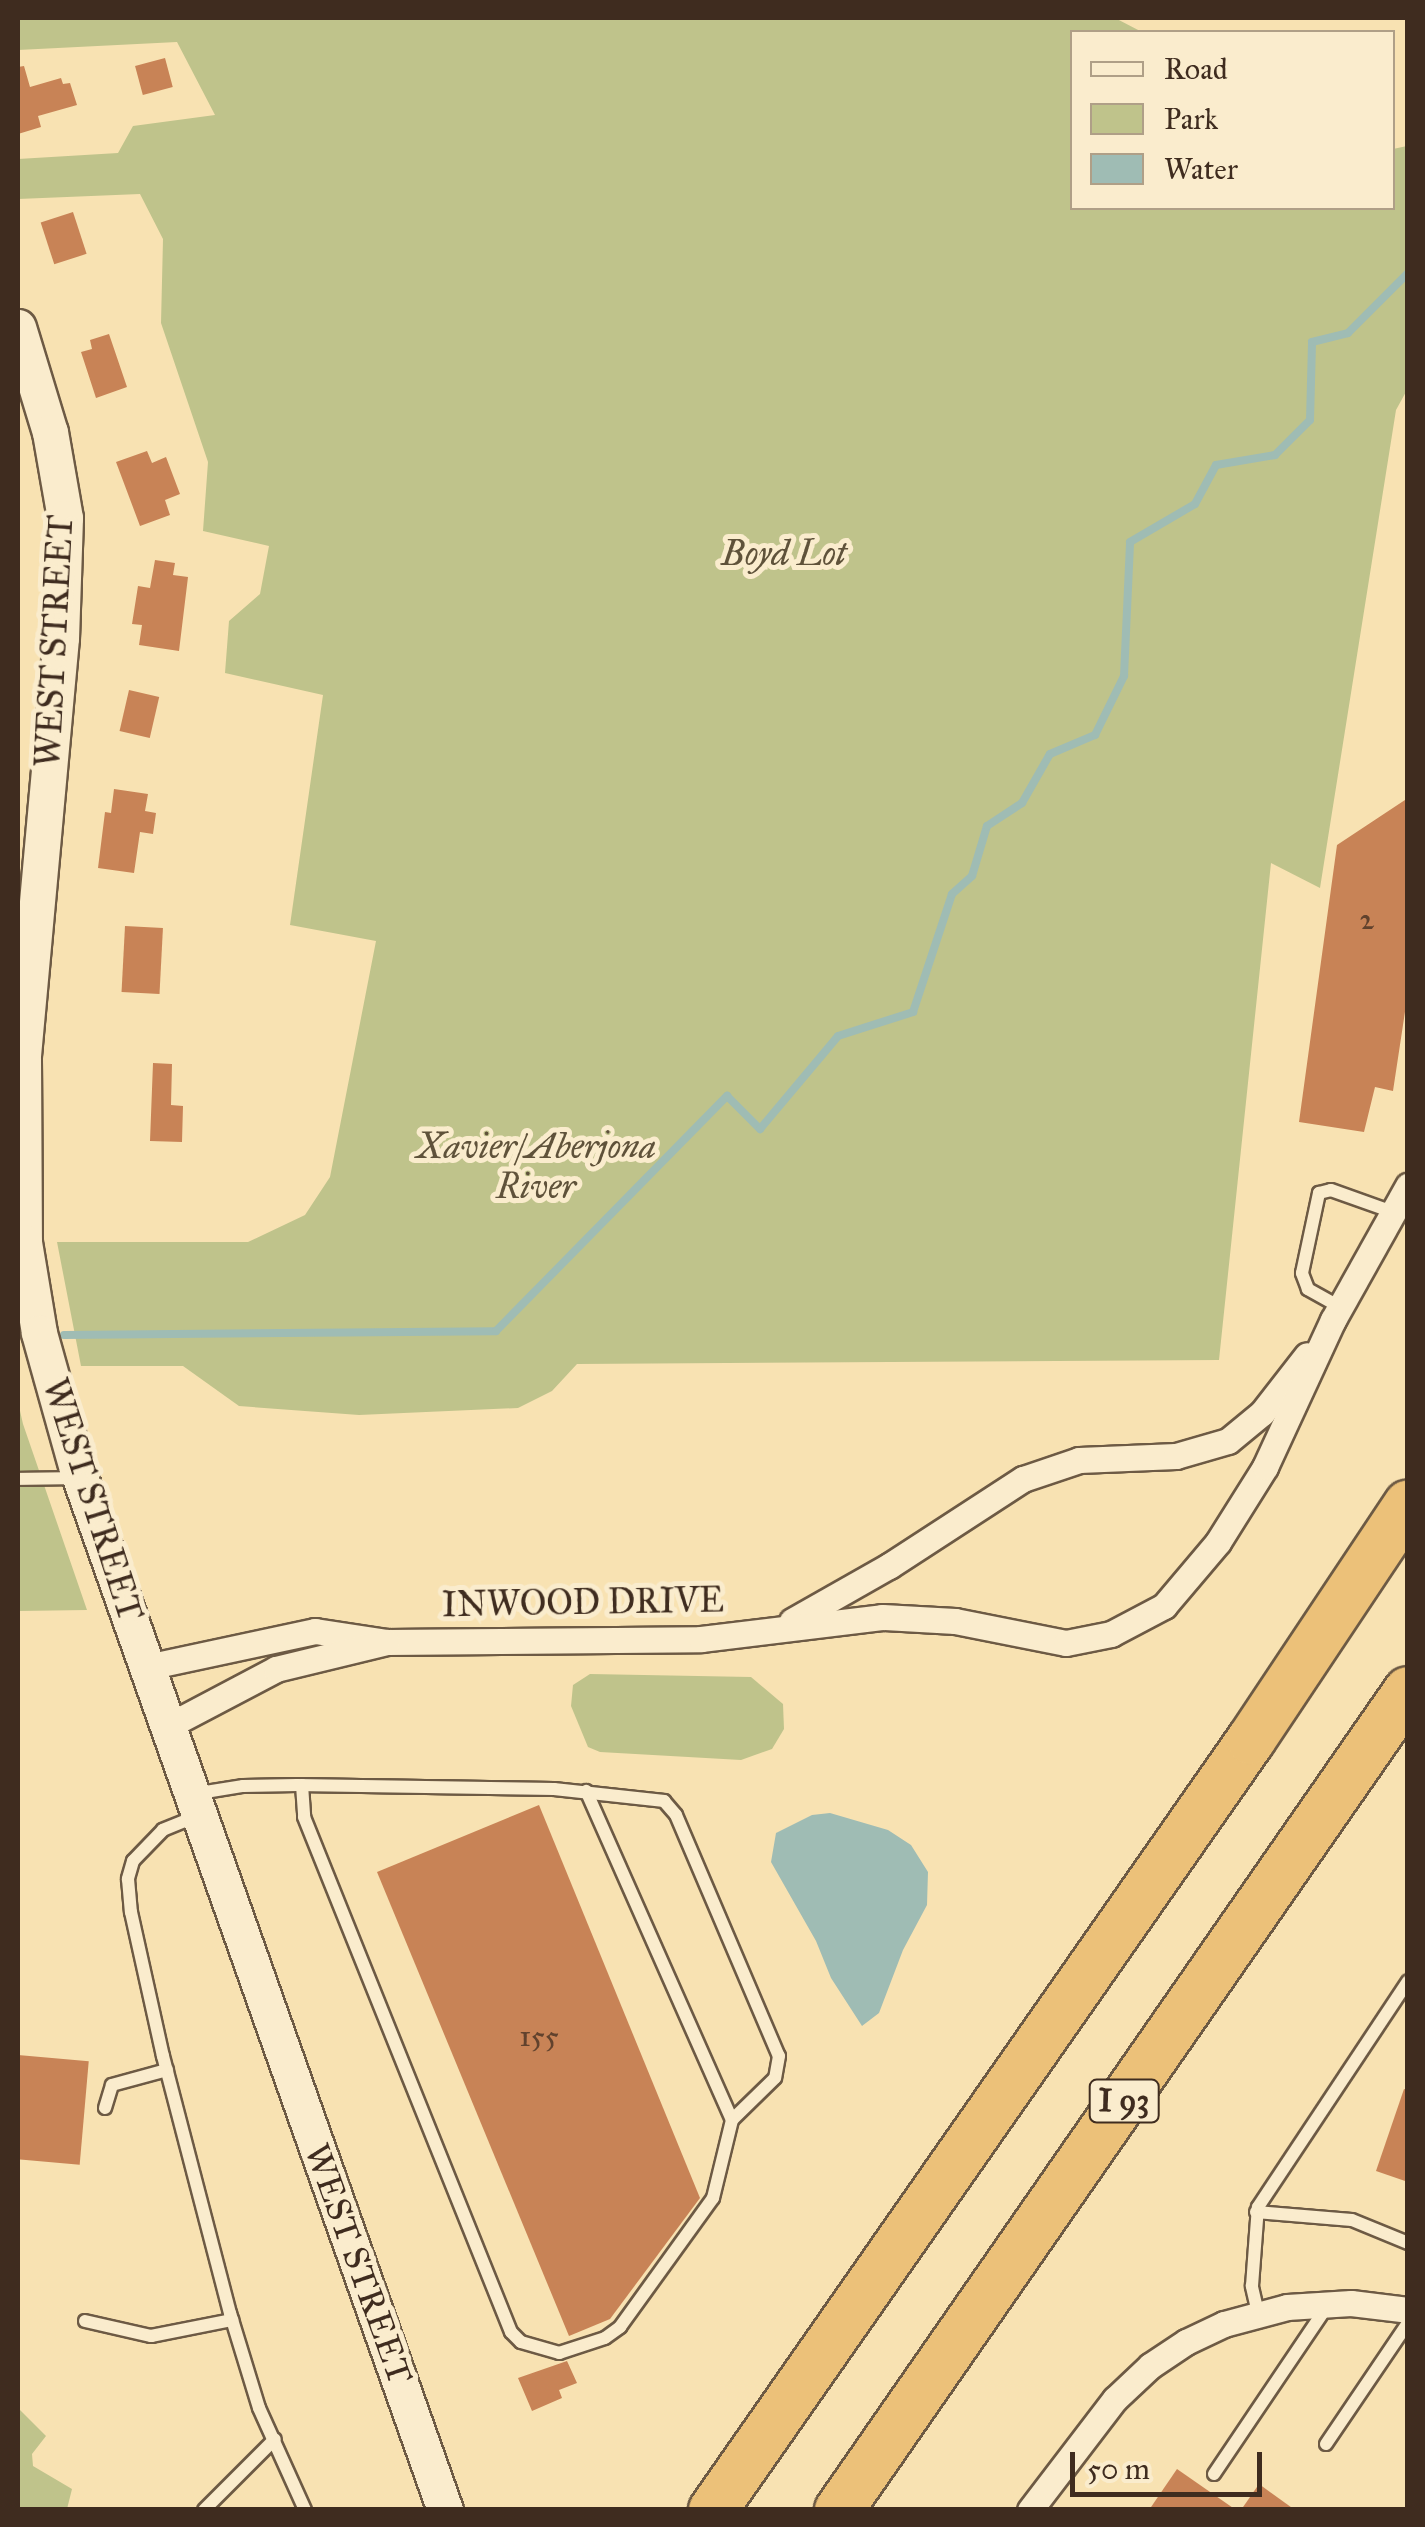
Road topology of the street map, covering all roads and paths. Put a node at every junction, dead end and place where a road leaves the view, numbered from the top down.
1 (18, 327) edge
2 (20, 1060) edge
3 (1408, 1186) edge
4 (1393, 1212) junction
5 (1337, 1314) junction
6 (18, 1478) edge
7 (81, 1478) junction
8 (1408, 1505) edge
9 (779, 1628) junction
10 (387, 1642) junction
11 (147, 1666) junction
12 (1408, 1691) edge
13 (168, 1726) junction
14 (302, 1785) junction
15 (586, 1791) junction
16 (195, 1805) junction
17 (1408, 1980) edge
18 (166, 2070) junction
19 (104, 2108) dead end
20 (732, 2120) junction
21 (1256, 2212) junction
22 (1408, 2242) edge
23 (1330, 2302) junction
24 (1408, 2310) edge
25 (1258, 2313) junction
26 (85, 2320) dead end
27 (232, 2320) junction
28 (1408, 2324) edge
29 (275, 2440) junction
30 (1326, 2444) dead end
31 (1214, 2474) dead end
32 (204, 2510) edge
33 (305, 2510) edge
34 (445, 2510) edge
35 (713, 2510) edge
36 (839, 2510) edge
37 (1030, 2510) edge

1 - 2 main road, WEST STREET
2 - 7 main road, WEST STREET
3 - 4 street, INWOOD DRIVE
4 - 5 street, INWOOD DRIVE
4 - 5 lane
5 - 9 street, INWOOD DRIVE
5 - 9 street, INWOOD DRIVE
6 - 7 lane
7 - 11 main road, WEST STREET
8 - 35 highway
9 - 10 street, INWOOD DRIVE
10 - 11 street, INWOOD DRIVE
10 - 13 street, INWOOD DRIVE
11 - 13 main road, WEST STREET
12 - 36 highway, I 93
13 - 16 main road, WEST STREET
14 - 15 lane
14 - 16 lane
14 - 20 lane
15 - 20 lane
15 - 20 lane
16 - 18 lane
16 - 34 main road, WEST STREET
17 - 21 lane
18 - 19 lane
18 - 27 lane
21 - 22 lane
21 - 25 lane
23 - 24 street
23 - 25 street
23 - 31 lane
25 - 37 street
26 - 27 lane
27 - 29 lane
28 - 30 lane
29 - 32 lane
29 - 33 lane

